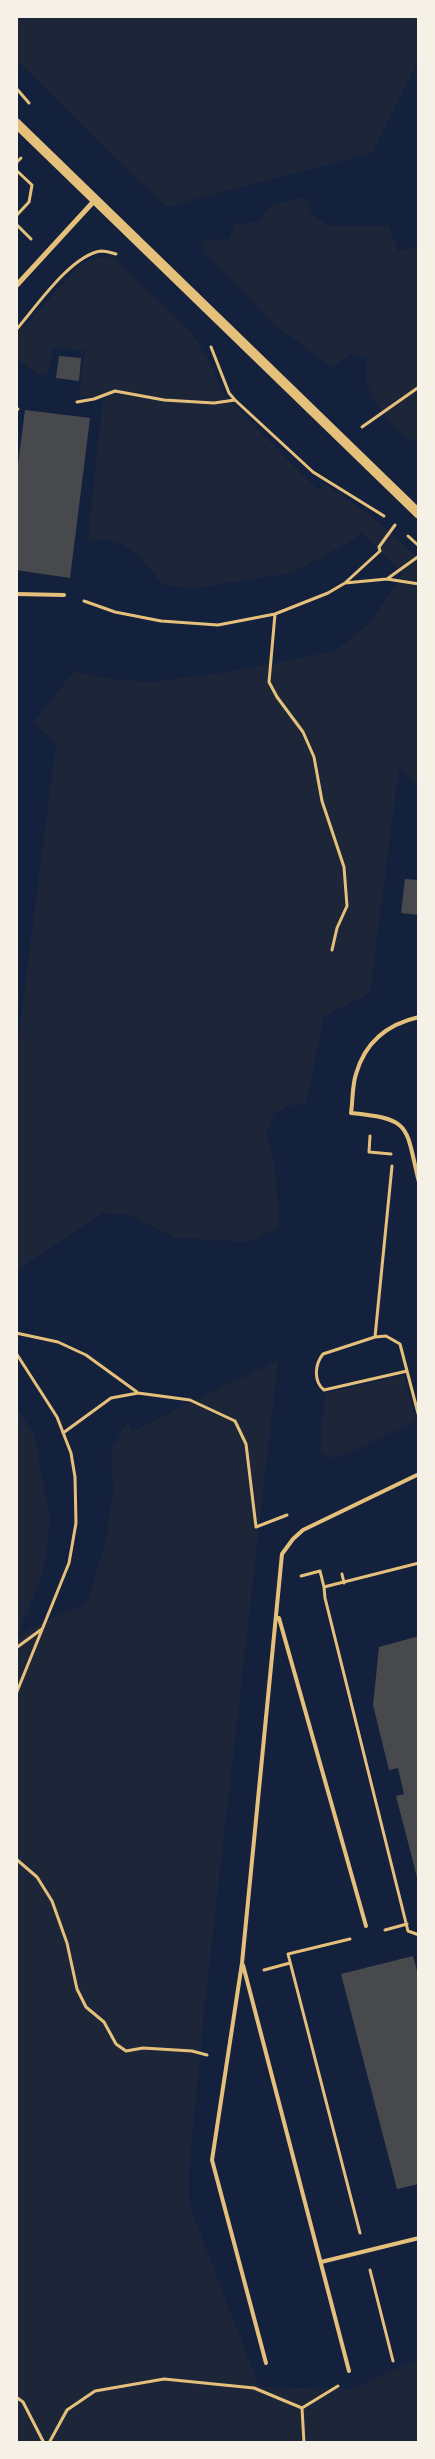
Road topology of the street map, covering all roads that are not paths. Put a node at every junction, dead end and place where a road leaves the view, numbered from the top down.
1 (16, 123) edge
2 (95, 200) junction
3 (16, 286) edge
4 (419, 514) edge
5 (16, 594) edge
6 (64, 595) road end
7 (419, 1017) edge
8 (419, 1182) edge
9 (419, 1474) edge
10 (278, 1614) junction
11 (366, 1926) dead end
12 (242, 1963) junction
13 (419, 2238) edge
14 (321, 2262) junction
15 (266, 2363) dead end
16 (349, 2371) road end

1 - 2 main road
2 - 3 street
2 - 4 main road
5 - 6 lane
7 - 8 lane
9 - 10 lane
10 - 11 lane
10 - 12 lane
12 - 14 lane
12 - 15 lane
13 - 14 lane
14 - 16 lane

